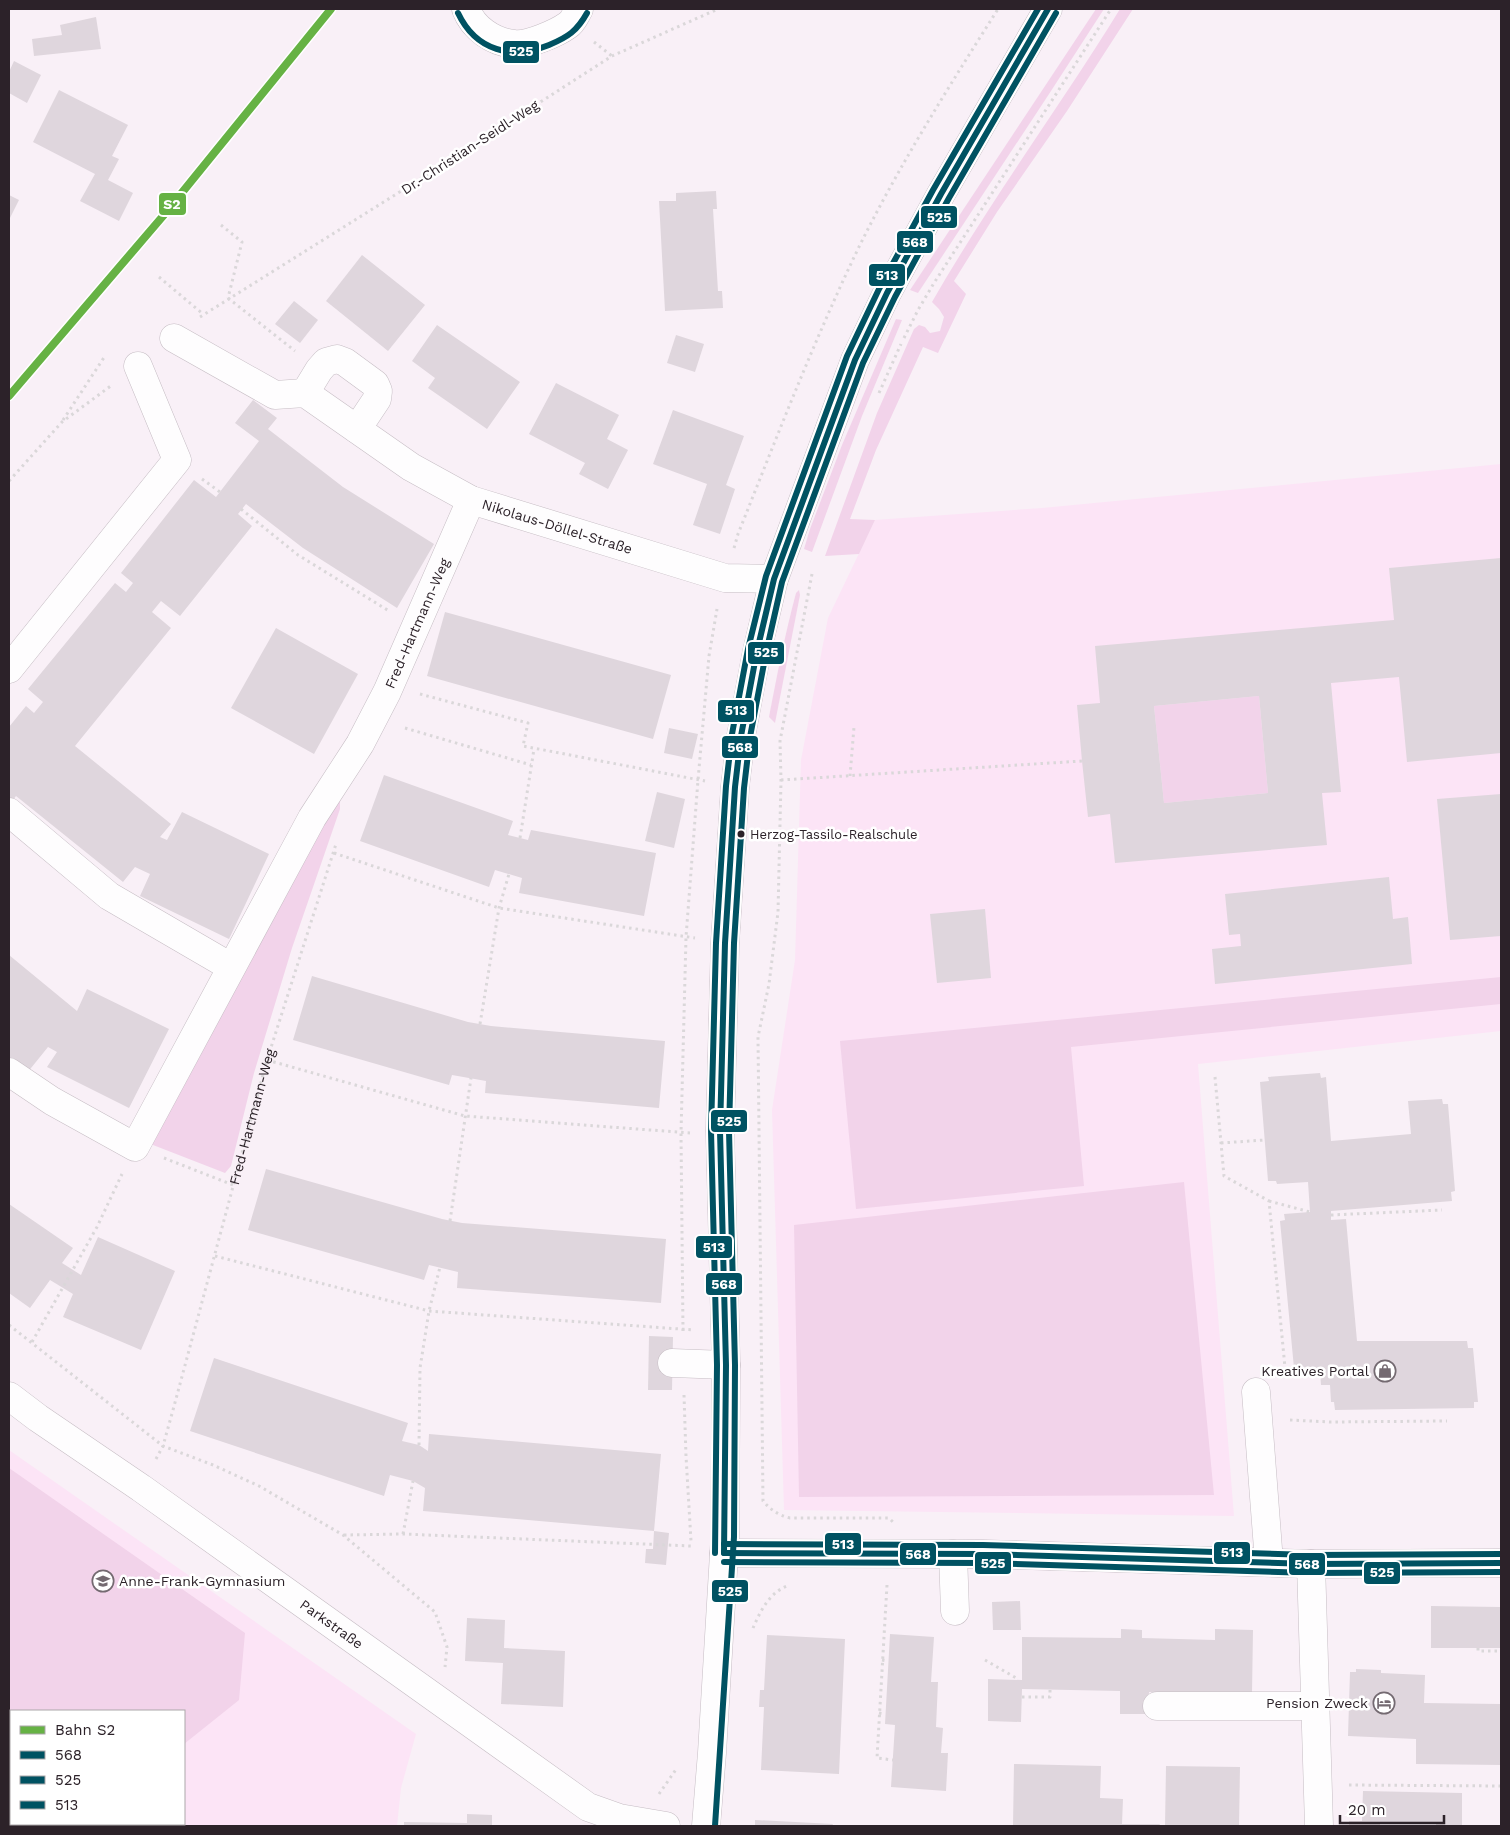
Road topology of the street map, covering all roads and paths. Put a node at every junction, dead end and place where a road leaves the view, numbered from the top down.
1 (466, 9) edge
2 (579, 9) edge
3 (718, 9) edge
4 (1048, 9) edge
5 (1111, 9) edge
6 (221, 225) dead end
7 (159, 277) dead end
8 (228, 298) junction
9 (203, 314) dead end
10 (174, 338) dead end
11 (105, 356) dead end
12 (138, 366) joint
13 (319, 370) junction
14 (305, 393) junction
15 (878, 395) dead end
16 (62, 422) junction
17 (357, 429) junction
18 (9, 481) edge
19 (471, 500) junction
20 (242, 509) dead end
21 (814, 570) dead end
22 (774, 579) junction
23 (416, 627) junction
24 (9, 669) edge
25 (390, 686) junction
26 (373, 720) junction
27 (854, 728) dead end
28 (534, 748) junction
29 (1082, 761) dead end
30 (531, 765) junction
31 (850, 776) junction
32 (781, 780) junction
33 (735, 787) junction
34 (9, 812) edge
35 (338, 835) dead end
36 (520, 838) dead end
37 (334, 853) junction
38 (509, 874) dead end
39 (499, 908) junction
40 (725, 943) junction
41 (232, 967) junction
42 (480, 1024) dead end
43 (267, 1060) junction
44 (9, 1072) edge
45 (1215, 1077) dead end
46 (471, 1078) dead end
47 (465, 1116) junction
48 (720, 1131) junction
49 (1265, 1140) dead end
50 (1221, 1143) junction
51 (135, 1147) junction
52 (233, 1185) junction
53 (1268, 1201) junction
54 (1442, 1210) dead end
55 (1310, 1212) dead end
56 (1331, 1215) dead end
57 (450, 1221) dead end
58 (215, 1256) junction
59 (440, 1267) dead end
60 (429, 1311) junction
61 (9, 1325) edge
62 (725, 1332) junction
63 (32, 1342) junction
64 (672, 1363) dead end
65 (726, 1365) junction
66 (1286, 1380) dead end
67 (1256, 1392) dead end
68 (9, 1396) edge
69 (1447, 1421) dead end
70 (1258, 1424) junction
71 (419, 1445) dead end
72 (163, 1446) junction
73 (413, 1481) dead end
74 (141, 1488) junction
75 (889, 1518) dead end
76 (403, 1534) junction
77 (343, 1535) junction
78 (691, 1546) dead end
79 (724, 1553) junction
80 (953, 1554) junction
81 (1269, 1562) junction
82 (1501, 1563) edge
83 (1311, 1564) junction
84 (887, 1584) dead end
85 (955, 1611) dead end
86 (1478, 1648) dead end
87 (1501, 1651) edge
88 (882, 1660) junction
89 (986, 1660) dead end
90 (888, 1661) dead end
91 (1018, 1679) dead end
92 (1050, 1690) dead end
93 (1022, 1697) dead end
94 (444, 1704) junction
95 (1157, 1706) dead end
96 (1314, 1706) junction
97 (879, 1713) junction
98 (885, 1714) dead end
99 (893, 1760) dead end
100 (679, 1764) dead end
101 (1317, 1785) junction
102 (1501, 1786) edge
103 (658, 1796) dead end
104 (666, 1826) edge
105 (706, 1826) edge
106 (1319, 1826) edge

1 - 2 street
3 - 8 path, Dr.-Christian-Seidl-Weg
4 - 22 street
5 - 15 path
6 - 8 path
7 - 9 path
8 - 13 path
10 - 14 street
11 - 16 path
12 - 16 path
12 - 24 street
13 - 14 street
13 - 17 street
14 - 17 street, Nikolaus-Döllel-Straße
16 - 18 path
17 - 19 street, Nikolaus-Döllel-Straße
19 - 22 street, Nikolaus-Döllel-Straße
19 - 23 street, Fred-Hartmann-Weg
20 - 23 path
21 - 32 path
22 - 33 street
23 - 25 street, Fred-Hartmann-Weg
25 - 26 street, Fred-Hartmann-Weg
25 - 28 path
26 - 30 path
26 - 41 street, Fred-Hartmann-Weg
27 - 31 path
28 - 30 path
28 - 33 path
29 - 31 path
30 - 36 path
31 - 32 path
32 - 75 path
33 - 40 street
34 - 41 street
35 - 37 path, Fred-Hartmann-Weg
37 - 39 path
37 - 43 path, Fred-Hartmann-Weg
38 - 39 path
39 - 40 path
39 - 42 path
40 - 48 street
41 - 51 street, Fred-Hartmann-Weg
43 - 47 path
43 - 52 path, Fred-Hartmann-Weg
44 - 51 street
45 - 50 path
46 - 47 path
47 - 48 path
47 - 57 path
48 - 62 street
49 - 50 path
50 - 53 path
51 - 52 path
51 - 63 path
52 - 58 path, Fred-Hartmann-Weg
53 - 55 path
53 - 66 path
54 - 56 path
58 - 60 path
58 - 72 path, Fred-Hartmann-Weg
59 - 60 path
60 - 62 path
60 - 71 path
61 - 63 path
62 - 65 street
63 - 72 path
64 - 65 street
65 - 79 street
67 - 70 street
68 - 74 street, Parkstraße
69 - 70 path
70 - 81 street
72 - 74 path, Fred-Hartmann-Weg
72 - 77 path
73 - 76 path
74 - 94 street, Parkstraße
76 - 77 path
76 - 78 path
77 - 94 path
79 - 80 street
79 - 105 street
80 - 81 street
80 - 85 street
81 - 83 street
82 - 83 street
83 - 96 street
84 - 88 path
86 - 87 path
88 - 90 path
88 - 97 path
89 - 91 path
92 - 93 path
94 - 104 street, Parkstraße
95 - 96 street
96 - 101 street
97 - 98 path
97 - 99 path
100 - 103 path
101 - 102 path
101 - 106 street

